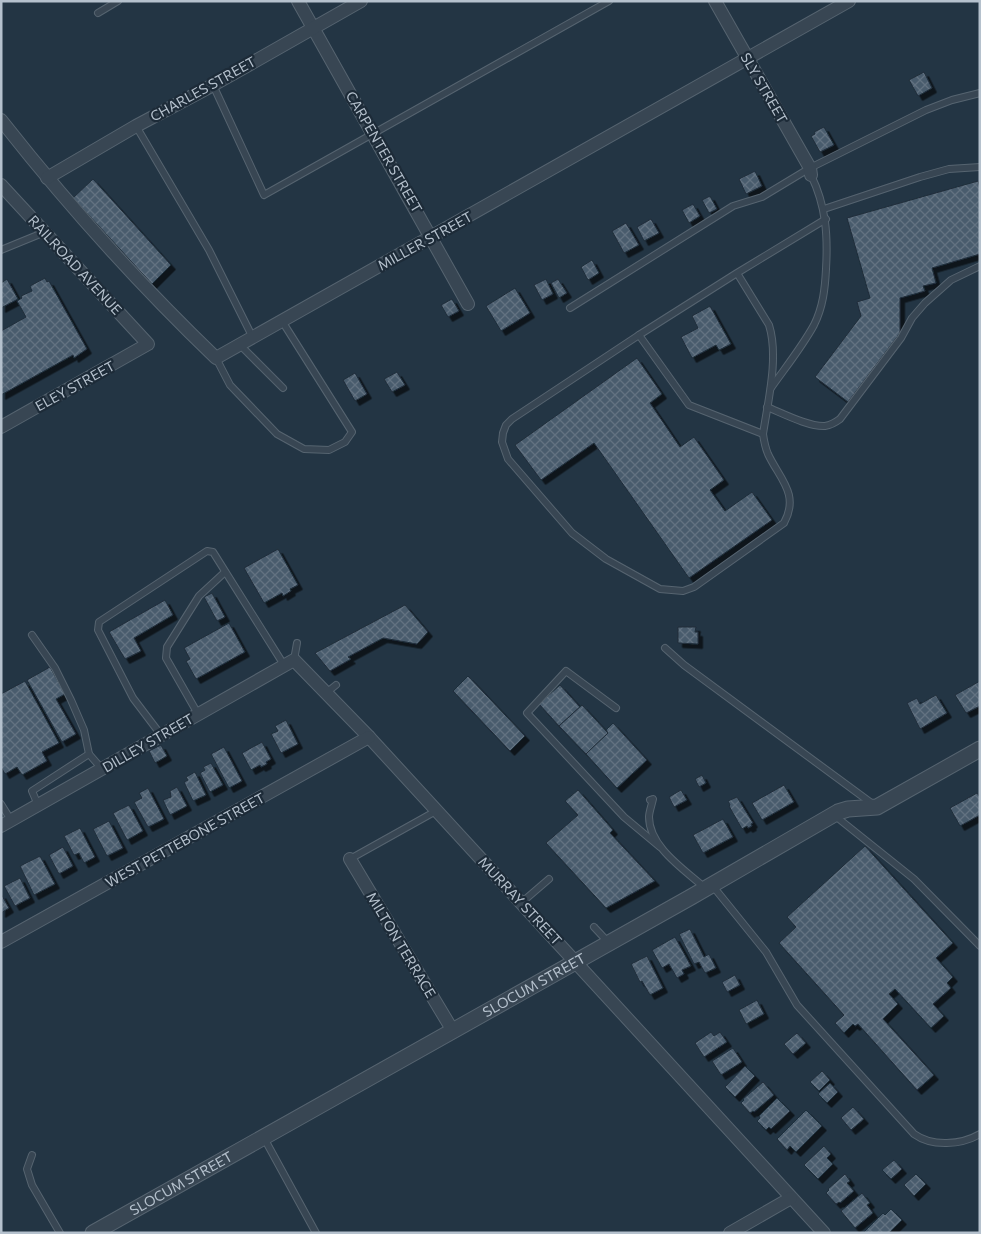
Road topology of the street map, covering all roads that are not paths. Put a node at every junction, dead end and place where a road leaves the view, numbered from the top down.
1 (118, 1) edge
2 (298, 1) edge
3 (361, 1) edge
4 (609, 1) edge
5 (715, 1) edge
6 (849, 1) edge
7 (98, 13) dead end
8 (313, 28) junction
9 (747, 59) junction
10 (213, 85) junction
11 (980, 93) edge
12 (1, 120) edge
13 (136, 126) junction
14 (373, 134) junction
15 (980, 166) edge
16 (811, 171) junction
17 (47, 178) junction
18 (1, 185) edge
19 (824, 210) junction
20 (826, 219) junction
21 (45, 232) junction
22 (432, 237) junction
23 (1, 250) edge
24 (980, 266) edge
25 (737, 273) junction
26 (468, 304) dead end
27 (570, 308) dead end
28 (282, 321) junction
29 (639, 335) junction
30 (253, 338) junction
31 (148, 344) joint
32 (240, 345) junction
33 (216, 358) junction
34 (283, 388) dead end
35 (769, 390) junction
36 (767, 407) junction
37 (1, 427) edge
38 (763, 434) junction
39 (225, 572) junction
40 (32, 635) dead end
41 (297, 642) dead end
42 (665, 648) dead end
43 (289, 663) junction
44 (616, 708) dead end
45 (198, 714) junction
46 (161, 735) junction
47 (369, 737) junction
48 (980, 749) edge
49 (89, 754) junction
50 (102, 769) junction
51 (650, 800) dead end
52 (1, 804) edge
53 (38, 805) junction
54 (877, 807) junction
55 (436, 811) junction
56 (834, 816) junction
57 (6, 823) edge
58 (660, 848) junction
59 (350, 858) joint
60 (549, 879) dead end
61 (708, 886) junction
62 (521, 902) junction
63 (594, 927) dead end
64 (1, 942) edge
65 (608, 942) junction
66 (980, 946) edge
67 (575, 961) junction
68 (453, 1031) junction
69 (980, 1134) edge
70 (263, 1137) junction
71 (32, 1155) dead end
72 (791, 1198) junction
73 (60, 1233) edge
74 (93, 1233) edge
75 (316, 1233) edge
76 (730, 1233) edge
77 (824, 1233) edge

1 - 7 lane
2 - 8 street, CARPENTER STREET
3 - 8 street, CHARLES STREET
4 - 14 lane
5 - 9 street, SLY STREET
6 - 9 street, MILLER STREET
8 - 10 street, CHARLES STREET
8 - 14 street, CARPENTER STREET
9 - 16 street, SLY STREET
9 - 22 street, MILLER STREET
10 - 13 street, CHARLES STREET
10 - 14 lane
11 - 16 lane
12 - 17 street
13 - 17 street, CHARLES STREET
13 - 30 lane
14 - 22 street, CARPENTER STREET
15 - 19 lane
16 - 19 lane
16 - 27 lane
17 - 33 street
18 - 21 street, RAILROAD AVENUE
19 - 20 lane
20 - 25 lane
20 - 35 lane
21 - 23 lane
21 - 31 street, RAILROAD AVENUE
22 - 26 street, CARPENTER STREET
22 - 28 street, MILLER STREET
24 - 36 lane
25 - 29 lane
25 - 35 lane
28 - 30 street, MILLER STREET
28 - 33 lane
29 - 38 lane
29 - 38 lane
30 - 32 street, MILLER STREET
31 - 37 street, ELEY STREET
32 - 33 street, MILLER STREET
32 - 34 lane
35 - 36 lane
36 - 38 lane
39 - 43 lane
39 - 45 lane
39 - 46 lane
40 - 49 lane
41 - 43 lane
42 - 54 lane
43 - 45 street, DILLEY STREET
43 - 47 street, MURRAY STREET
44 - 58 lane
45 - 46 street, DILLEY STREET
46 - 50 street, DILLEY STREET
47 - 55 street, MURRAY STREET
47 - 64 street, WEST PETTEBONE STREET
48 - 54 street, SLOCUM STREET
49 - 50 lane
49 - 53 lane
50 - 53 street, DILLEY STREET
51 - 58 lane
52 - 57 lane
53 - 57 street, DILLEY STREET
54 - 56 street, SLOCUM STREET
55 - 59 lane
55 - 62 street, MURRAY STREET
56 - 61 street, SLOCUM STREET
56 - 66 lane
58 - 61 lane
59 - 68 street, MILTON TERRACE
60 - 62 lane
61 - 65 street, SLOCUM STREET
61 - 69 lane
62 - 67 street, MURRAY STREET
63 - 65 lane
65 - 67 street, SLOCUM STREET
67 - 68 street, SLOCUM STREET
67 - 72 street, MURRAY STREET
68 - 70 street, SLOCUM STREET
70 - 74 street, SLOCUM STREET
70 - 75 lane
71 - 73 lane
72 - 76 street
72 - 77 street, MURRAY STREET

